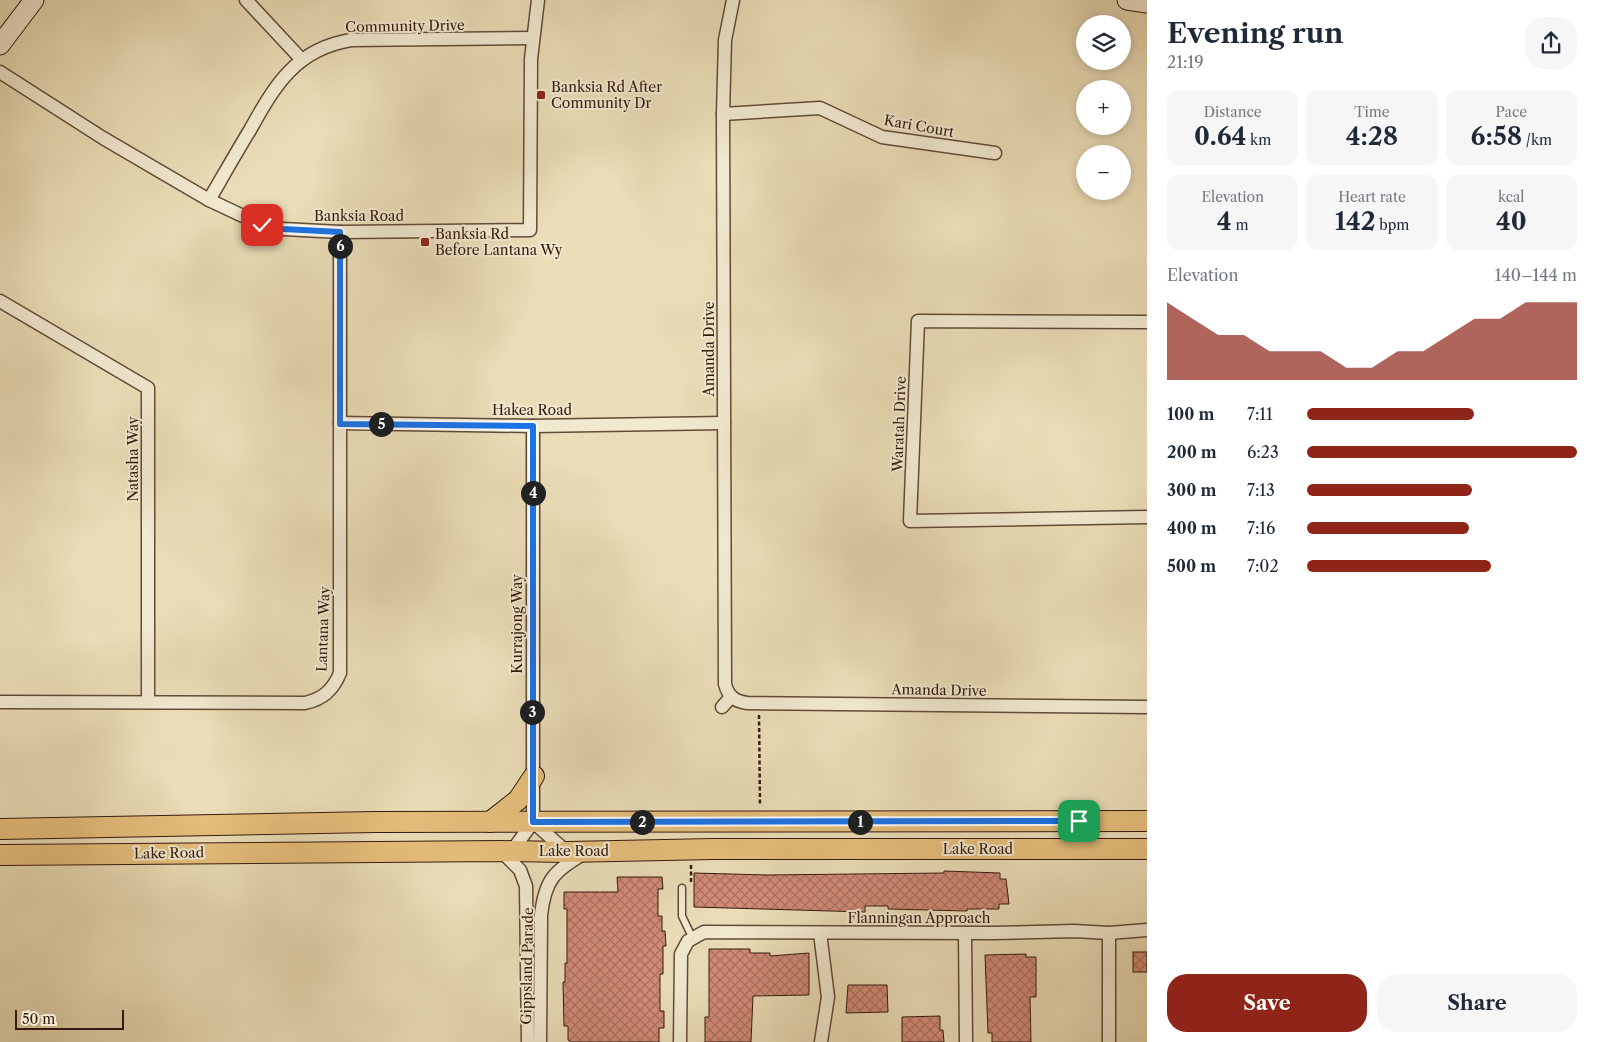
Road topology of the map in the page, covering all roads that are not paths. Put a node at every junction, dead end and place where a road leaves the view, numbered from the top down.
1 (34, 0) edge
2 (246, 0) edge
3 (538, 0) edge
4 (733, 0) edge
5 (1127, 0) edge
6 (1147, 3) edge
7 (532, 38) junction
8 (0, 45) edge
9 (302, 60) junction
10 (0, 72) edge
11 (723, 114) junction
12 (995, 153) dead end
13 (209, 200) junction
14 (340, 232) junction
15 (0, 301) edge
16 (1147, 322) edge
17 (724, 422) junction
18 (340, 424) junction
19 (533, 426) junction
20 (1147, 517) edge
21 (0, 702) edge
22 (148, 702) junction
23 (1147, 707) edge
24 (534, 776) junction
25 (1147, 821) edge
26 (490, 822) junction
27 (533, 822) junction
28 (0, 828) edge
29 (1147, 849) edge
30 (506, 851) junction
31 (567, 852) junction
32 (588, 852) junction
33 (0, 855) edge
34 (682, 888) dead end
35 (1147, 930) edge
36 (1109, 932) junction
37 (820, 933) junction
38 (965, 933) junction
39 (692, 937) junction
40 (528, 1042) edge
41 (540, 1042) edge
42 (680, 1042) edge
43 (821, 1042) edge
44 (966, 1042) edge
45 (1109, 1042) edge

1 - 8 main road
2 - 9 street
3 - 7 street, Banksia Road
4 - 11 street, Amanda Drive
5 - 6 main road
7 - 9 street, Community Drive
7 - 14 street, Banksia Road
9 - 13 street, Community Drive
10 - 13 street, Banksia Road
11 - 12 street, Kari Court
11 - 17 street, Amanda Drive
13 - 14 street, Banksia Road
14 - 18 street, Lantana Way
15 - 22 street, Natasha Way
16 - 20 street, Waratah Drive
17 - 19 street, Hakea Road
17 - 23 street, Amanda Drive
18 - 19 street, Hakea Road
18 - 22 street, Lantana Way
19 - 24 street, Kurrajong Way
21 - 22 street, Lantana Way
24 - 26 main road
24 - 27 street, Kurrajong Way
25 - 27 main road, Lake Road
26 - 27 main road, Lake Road
26 - 28 main road, Lake Road
27 - 30 street
27 - 31 street
29 - 32 main road, Lake Road
30 - 31 main road, Lake Road
30 - 33 main road, Lake Road
30 - 40 street, Gippsland Parade
31 - 32 main road, Lake Road
32 - 41 street, Gippsland Parade
34 - 39 lane
35 - 36 street, Flanningan Approach
36 - 38 street, Flanningan Approach
36 - 45 street
37 - 38 street, Flanningan Approach
37 - 39 street, Flanningan Approach
37 - 43 street
38 - 44 street
39 - 42 street

